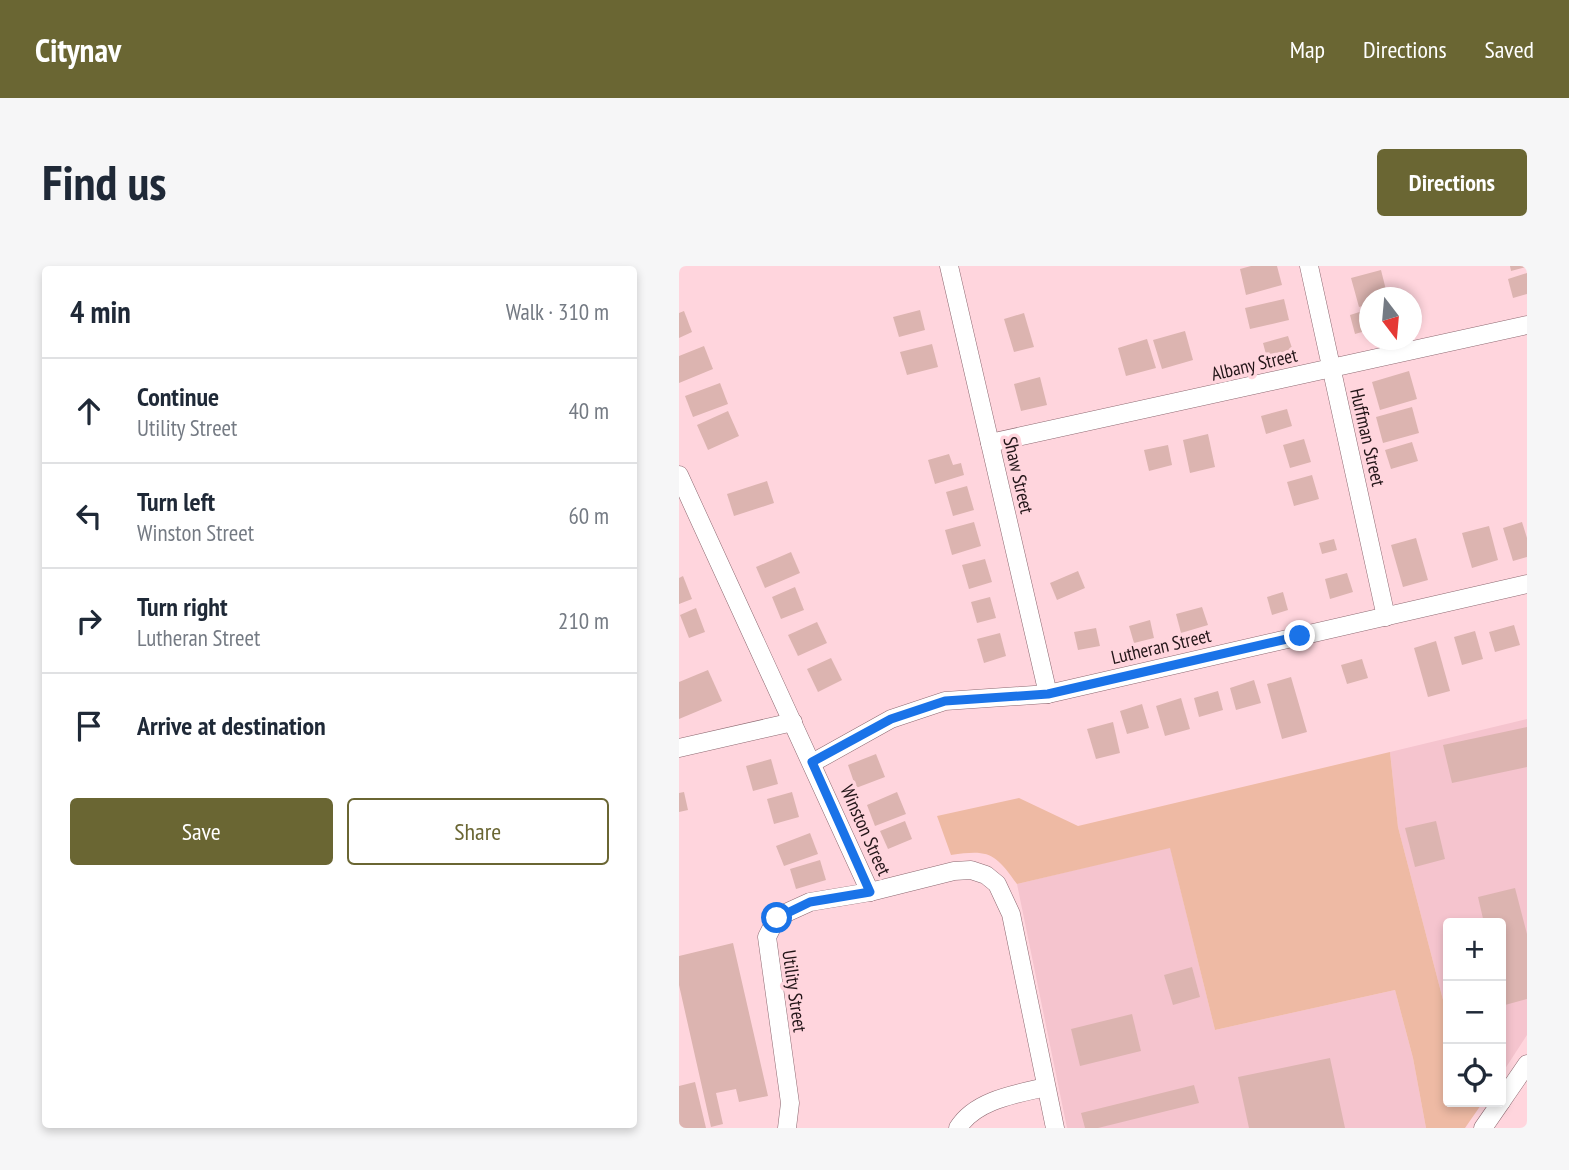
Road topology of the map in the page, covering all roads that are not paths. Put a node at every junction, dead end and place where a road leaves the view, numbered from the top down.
1 (949, 266) edge
2 (1308, 266) edge
3 (1527, 325) edge
4 (1331, 368) junction
5 (990, 443) junction
6 (679, 475) edge
7 (1527, 583) edge
8 (1386, 617) junction
9 (1048, 694) junction
10 (793, 722) junction
11 (679, 748) edge
12 (812, 762) junction
13 (870, 892) junction
14 (1527, 1064) edge
15 (1046, 1087) junction
16 (1506, 1095) edge
17 (1498, 1107) edge
18 (787, 1128) edge
19 (958, 1128) edge
20 (1055, 1128) edge
21 (1483, 1128) edge

1 - 5 street, Shaw Street
2 - 4 street, Huffman Street
3 - 4 street, Albany Street
4 - 5 street, Albany Street
4 - 8 street, Huffman Street
5 - 9 street, Shaw Street
6 - 10 street, Winston Street
7 - 8 street, Lutheran Street
8 - 9 street, Lutheran Street
9 - 12 street, Lutheran Street
10 - 11 street
10 - 12 street, Winston Street
12 - 13 street, Winston Street
13 - 15 street, Winston Street
13 - 18 street, Utility Street
14 - 16 street
15 - 19 street
15 - 20 street, Winston Street
17 - 21 street

